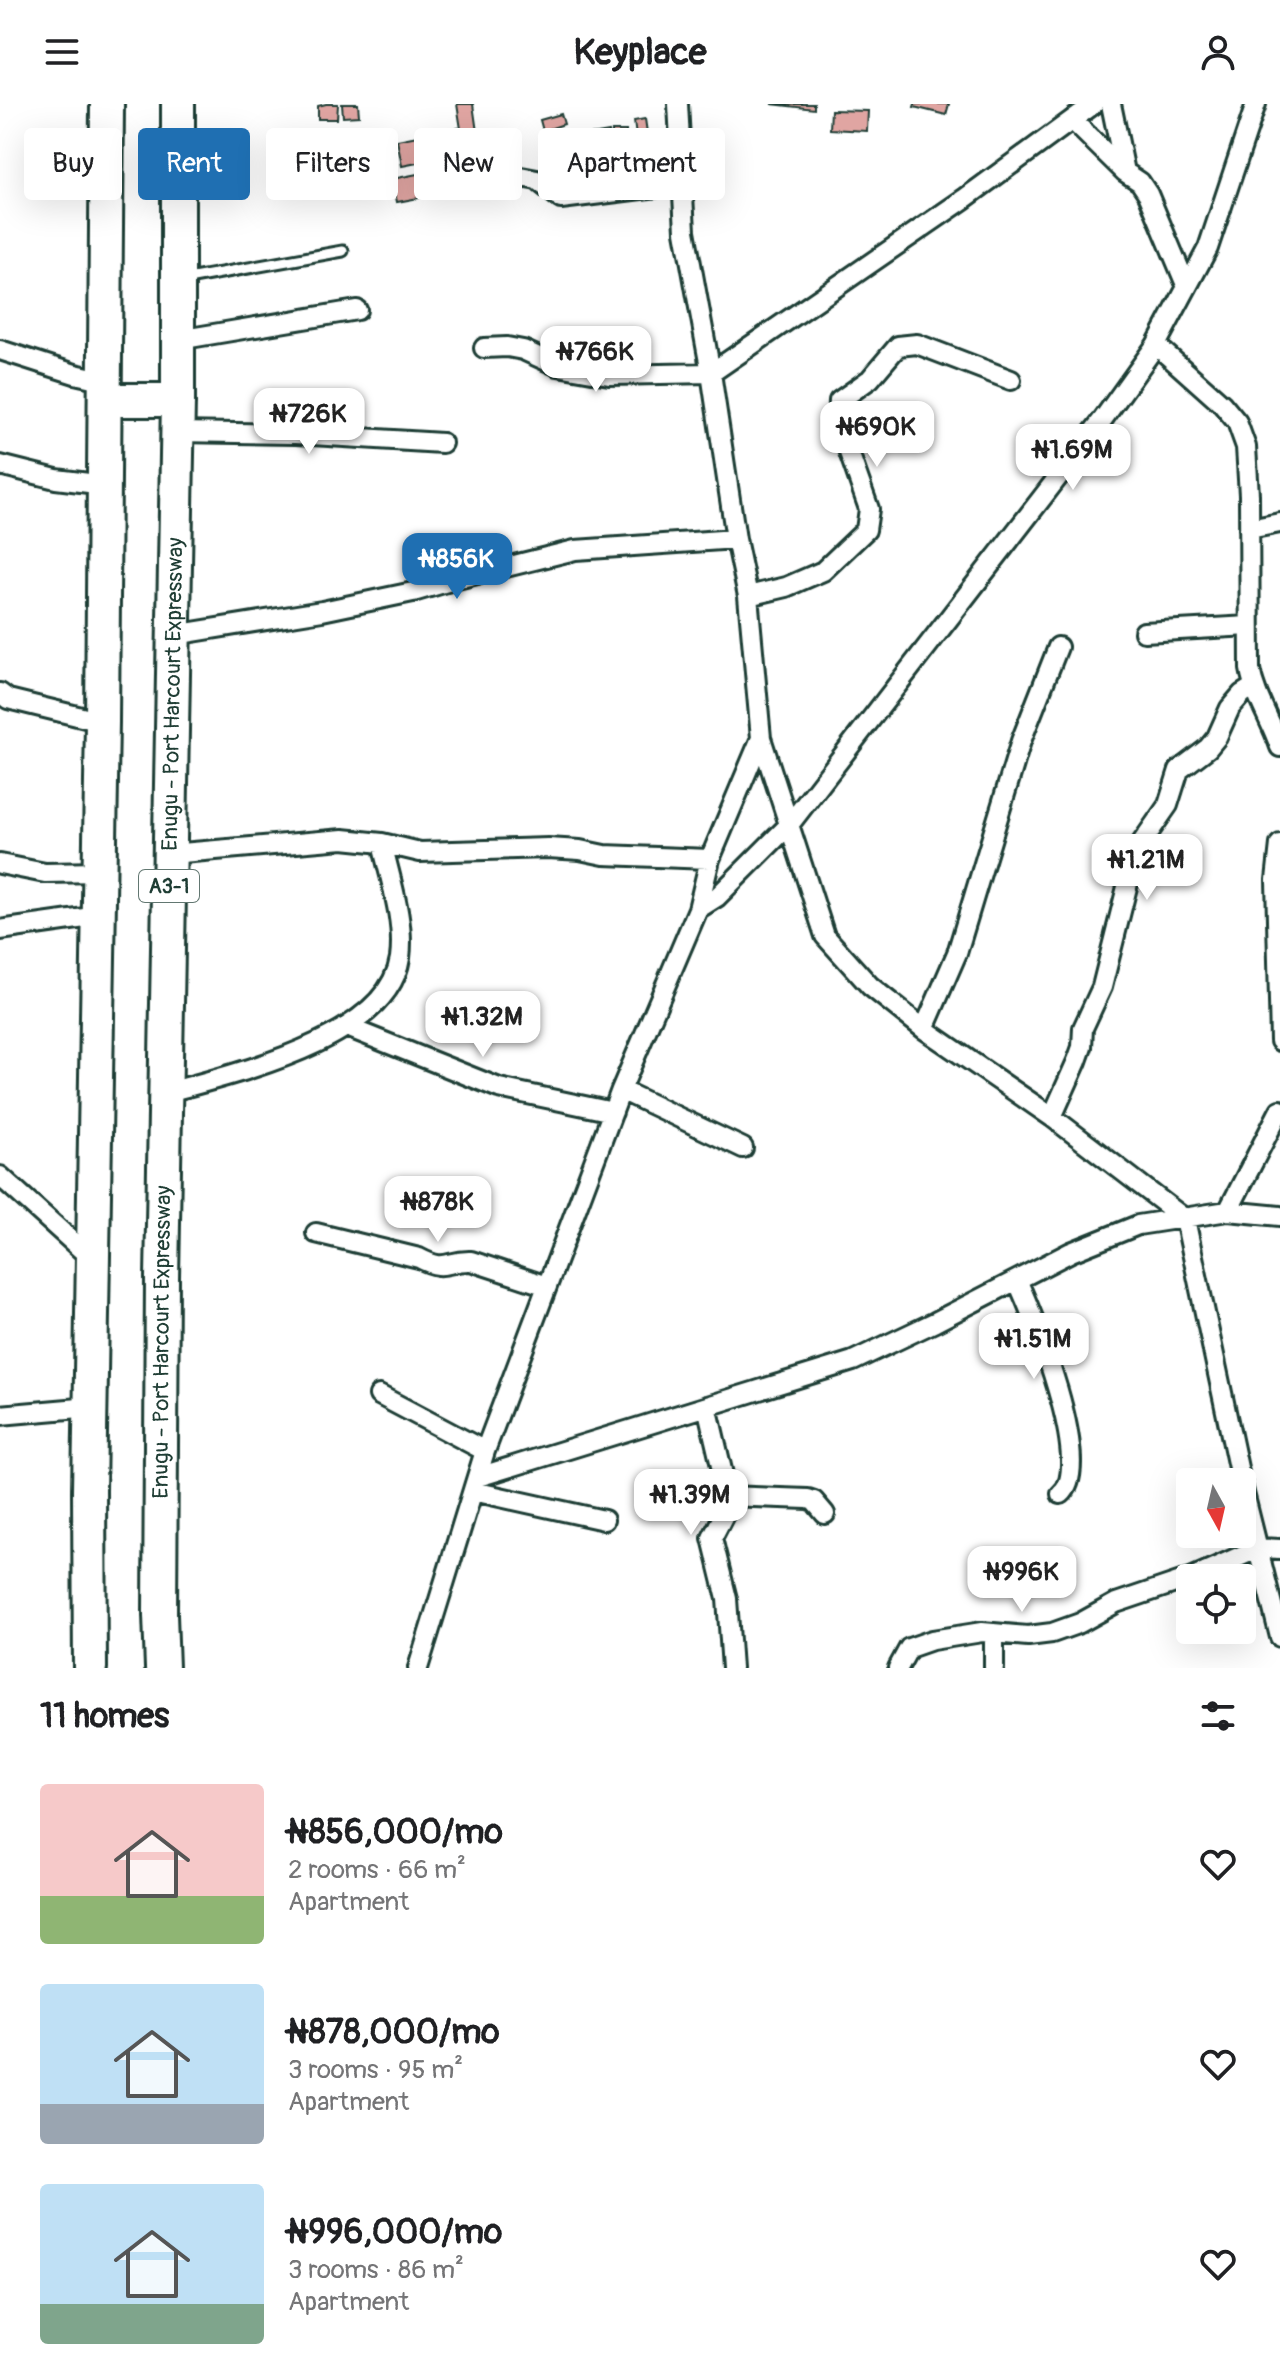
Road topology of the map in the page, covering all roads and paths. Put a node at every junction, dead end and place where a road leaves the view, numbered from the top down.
1 (107, 104) edge
2 (178, 104) edge
3 (678, 104) edge
4 (1094, 104) edge
5 (1111, 104) edge
6 (1256, 104) edge
7 (1072, 120) junction
8 (679, 128) edge
9 (1125, 172) junction
10 (683, 200) edge
11 (343, 251) dead end
12 (179, 281) junction
13 (1187, 287) junction
14 (357, 310) dead end
15 (178, 340) junction
16 (1156, 345) junction
17 (484, 348) dead end
18 (0, 350) edge
19 (711, 373) junction
20 (1011, 380) dead end
21 (106, 391) junction
22 (178, 400) junction
23 (177, 432) junction
24 (442, 443) dead end
25 (0, 465) edge
26 (105, 485) junction
27 (1280, 523) edge
28 (1249, 529) junction
29 (736, 539) junction
30 (748, 596) junction
31 (1249, 626) junction
32 (1144, 632) dead end
33 (174, 635) junction
34 (1058, 647) dead end
35 (1253, 687) junction
36 (0, 693) edge
37 (102, 722) junction
38 (761, 738) junction
39 (1280, 747) edge
40 (789, 825) junction
41 (382, 843) junction
42 (1280, 844) edge
43 (170, 854) junction
44 (710, 859) junction
45 (0, 864) edge
46 (100, 872) junction
47 (698, 909) junction
48 (99, 916) junction
49 (0, 930) edge
50 (347, 1027) junction
51 (924, 1029) junction
52 (1280, 1041) edge
53 (621, 1090) junction
54 (165, 1093) junction
55 (1280, 1110) edge
56 (613, 1112) junction
57 (1052, 1117) junction
58 (743, 1148) dead end
59 (0, 1176) edge
60 (1228, 1211) junction
61 (1280, 1216) edge
62 (1185, 1219) junction
63 (316, 1233) dead end
64 (94, 1260) junction
65 (1017, 1280) junction
66 (547, 1286) junction
67 (379, 1395) dead end
68 (707, 1406) junction
69 (91, 1407) junction
70 (0, 1415) edge
71 (485, 1451) junction
72 (1239, 1468) edge
73 (476, 1484) junction
74 (1061, 1494) dead end
75 (728, 1496) junction
76 (825, 1514) dead end
77 (604, 1520) dead end
78 (1256, 1537) edge
79 (1259, 1548) junction
80 (1280, 1549) edge
81 (1223, 1564) edge
82 (1176, 1583) edge
83 (1277, 1609) edge
84 (994, 1633) junction
85 (1280, 1637) edge
86 (90, 1668) edge
87 (162, 1668) edge
88 (418, 1668) edge
89 (732, 1668) edge
90 (898, 1668) edge
91 (994, 1668) edge

1 - 21 highway
2 - 12 highway, Enugu - Port Harcourt Expressway / A3-1
3 - 8 street
4 - 7 street
5 - 9 street
6 - 13 street
7 - 9 street
7 - 19 street
9 - 13 street
10 - 19 street
11 - 12 lane
12 - 15 highway, Enugu - Port Harcourt Expressway / A3-1
13 - 16 street
14 - 15 street
15 - 22 highway, Enugu - Port Harcourt Expressway / A3-1
16 - 28 street
16 - 40 street
17 - 19 street
18 - 21 street
19 - 29 street
20 - 30 street
21 - 22 highway
21 - 26 highway
22 - 23 highway, Enugu - Port Harcourt Expressway / A3-1
23 - 24 street
23 - 33 highway, Enugu - Port Harcourt Expressway / A3-1
25 - 26 street
26 - 37 highway
27 - 28 street
28 - 31 street
29 - 30 street
29 - 33 street
30 - 38 street
31 - 32 street
31 - 35 street
33 - 43 highway, Enugu - Port Harcourt Expressway / A3-1
34 - 51 street
35 - 39 street
35 - 57 street
36 - 37 street
37 - 46 highway
38 - 40 street
38 - 44 street
40 - 47 street
40 - 51 street
41 - 43 street
41 - 44 street
41 - 50 street
42 - 52 street
43 - 54 highway, Enugu - Port Harcourt Expressway / A3-1
44 - 47 street
45 - 46 street
46 - 48 highway
47 - 53 street
48 - 49 street
48 - 64 highway
50 - 54 street
50 - 56 street
51 - 57 street
53 - 56 street
53 - 58 street
54 - 87 highway, Enugu - Port Harcourt Expressway / A3-1
55 - 60 street
56 - 66 street
57 - 62 street
59 - 64 street
60 - 61 street
60 - 62 street
62 - 65 street
62 - 72 street
63 - 66 street
64 - 69 highway
65 - 68 street
65 - 74 street
66 - 71 street
67 - 71 street
68 - 73 street
68 - 75 street
69 - 70 street
69 - 86 highway
71 - 73 street
73 - 77 street
73 - 88 street
75 - 76 street
75 - 89 street
78 - 79 street
79 - 80 street
79 - 81 street
79 - 83 street
82 - 84 street
83 - 85 street
84 - 90 street
84 - 91 street

